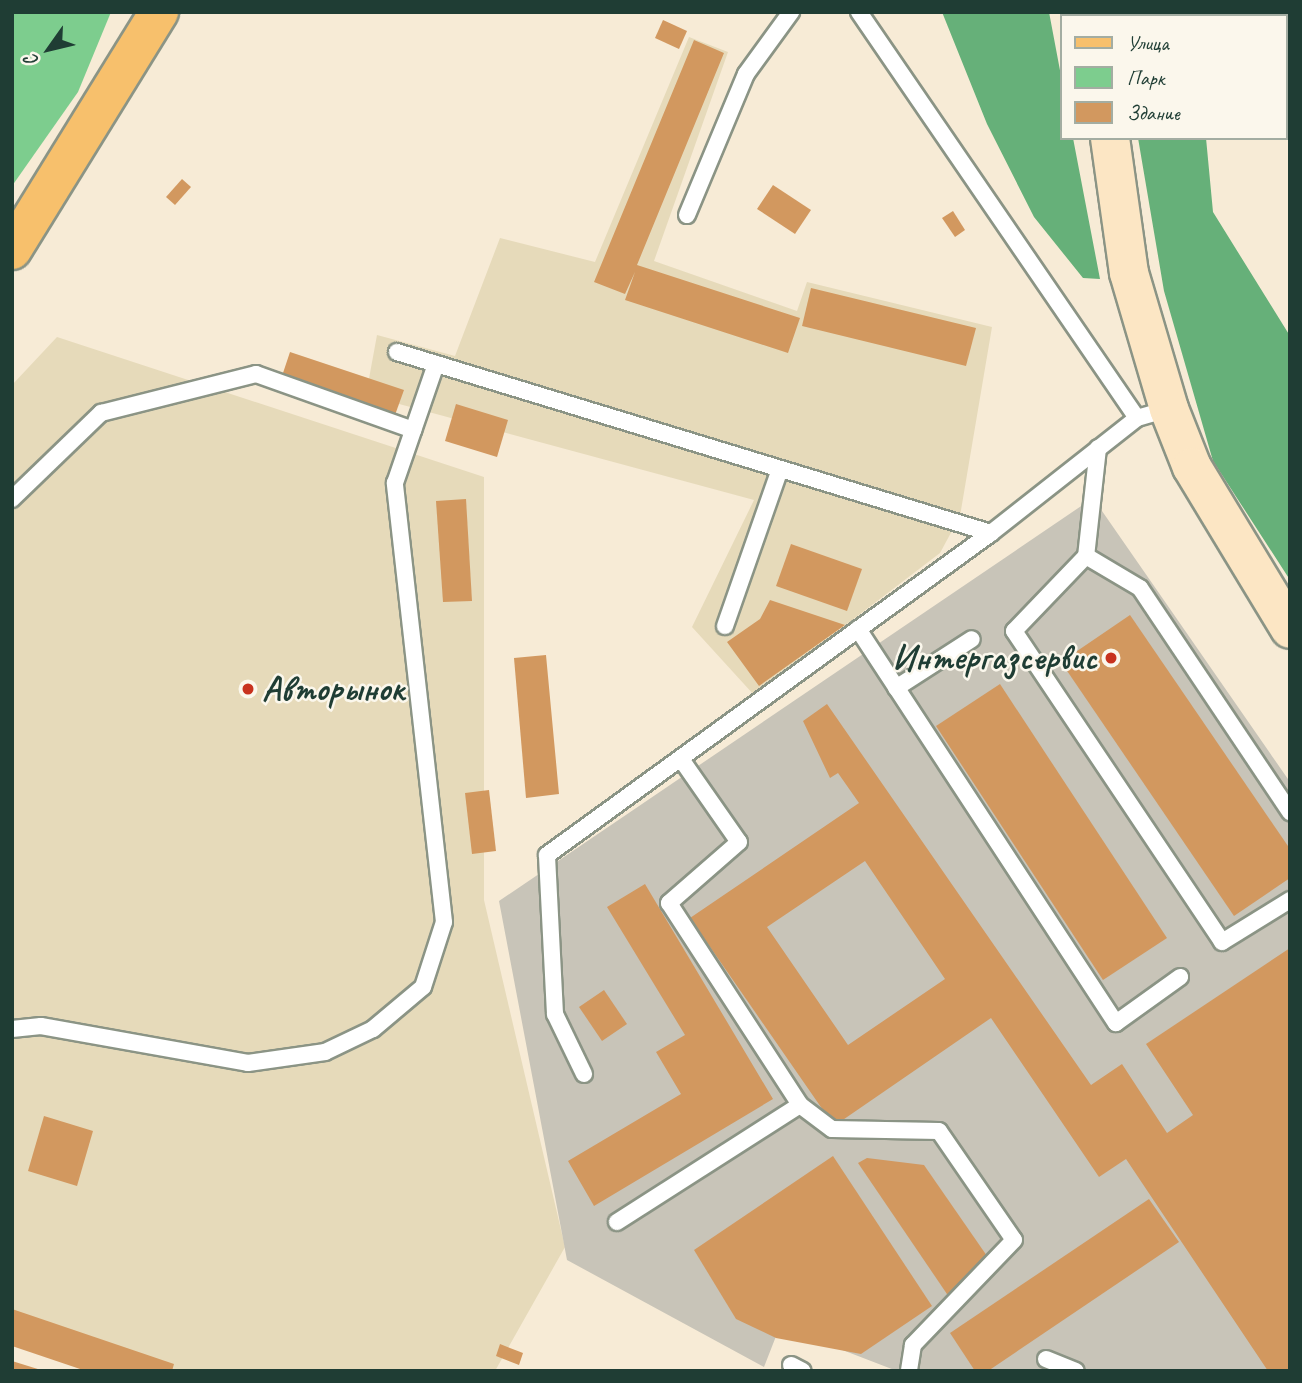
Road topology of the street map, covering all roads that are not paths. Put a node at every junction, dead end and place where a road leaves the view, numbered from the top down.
1 (133, 12) edge
2 (159, 12) edge
3 (792, 12) edge
4 (859, 12) edge
5 (115, 82) junction
6 (1110, 140) edge
7 (687, 215) dead end
8 (12, 250) edge
9 (397, 352) dead end
10 (436, 364) junction
11 (1153, 414) junction
12 (413, 430) junction
13 (1098, 448) junction
14 (780, 468) junction
15 (12, 499) edge
16 (991, 533) junction
17 (1086, 556) junction
18 (725, 626) dead end
19 (858, 629) junction
20 (1290, 629) edge
21 (972, 639) dead end
22 (897, 688) junction
23 (681, 759) junction
24 (1290, 812) edge
25 (1290, 900) edge
26 (1180, 977) dead end
27 (12, 1029) edge
28 (584, 1074) dead end
29 (800, 1105) junction
30 (617, 1222) dead end
31 (1046, 1359) dead end
32 (909, 1371) edge
33 (1076, 1371) edge

1 - 5 main road
2 - 5 main road
3 - 7 lane
4 - 11 lane
5 - 8 main road
6 - 11 street
9 - 10 lane
10 - 12 lane
10 - 14 lane
11 - 13 lane
11 - 20 street
12 - 15 lane
12 - 27 lane
13 - 16 lane
13 - 17 lane
14 - 16 lane
14 - 18 lane
16 - 19 lane
17 - 24 lane
17 - 25 lane
19 - 22 lane
19 - 23 lane
21 - 22 lane
22 - 26 lane
23 - 28 lane
23 - 29 lane
29 - 30 lane
29 - 32 lane
31 - 33 lane

